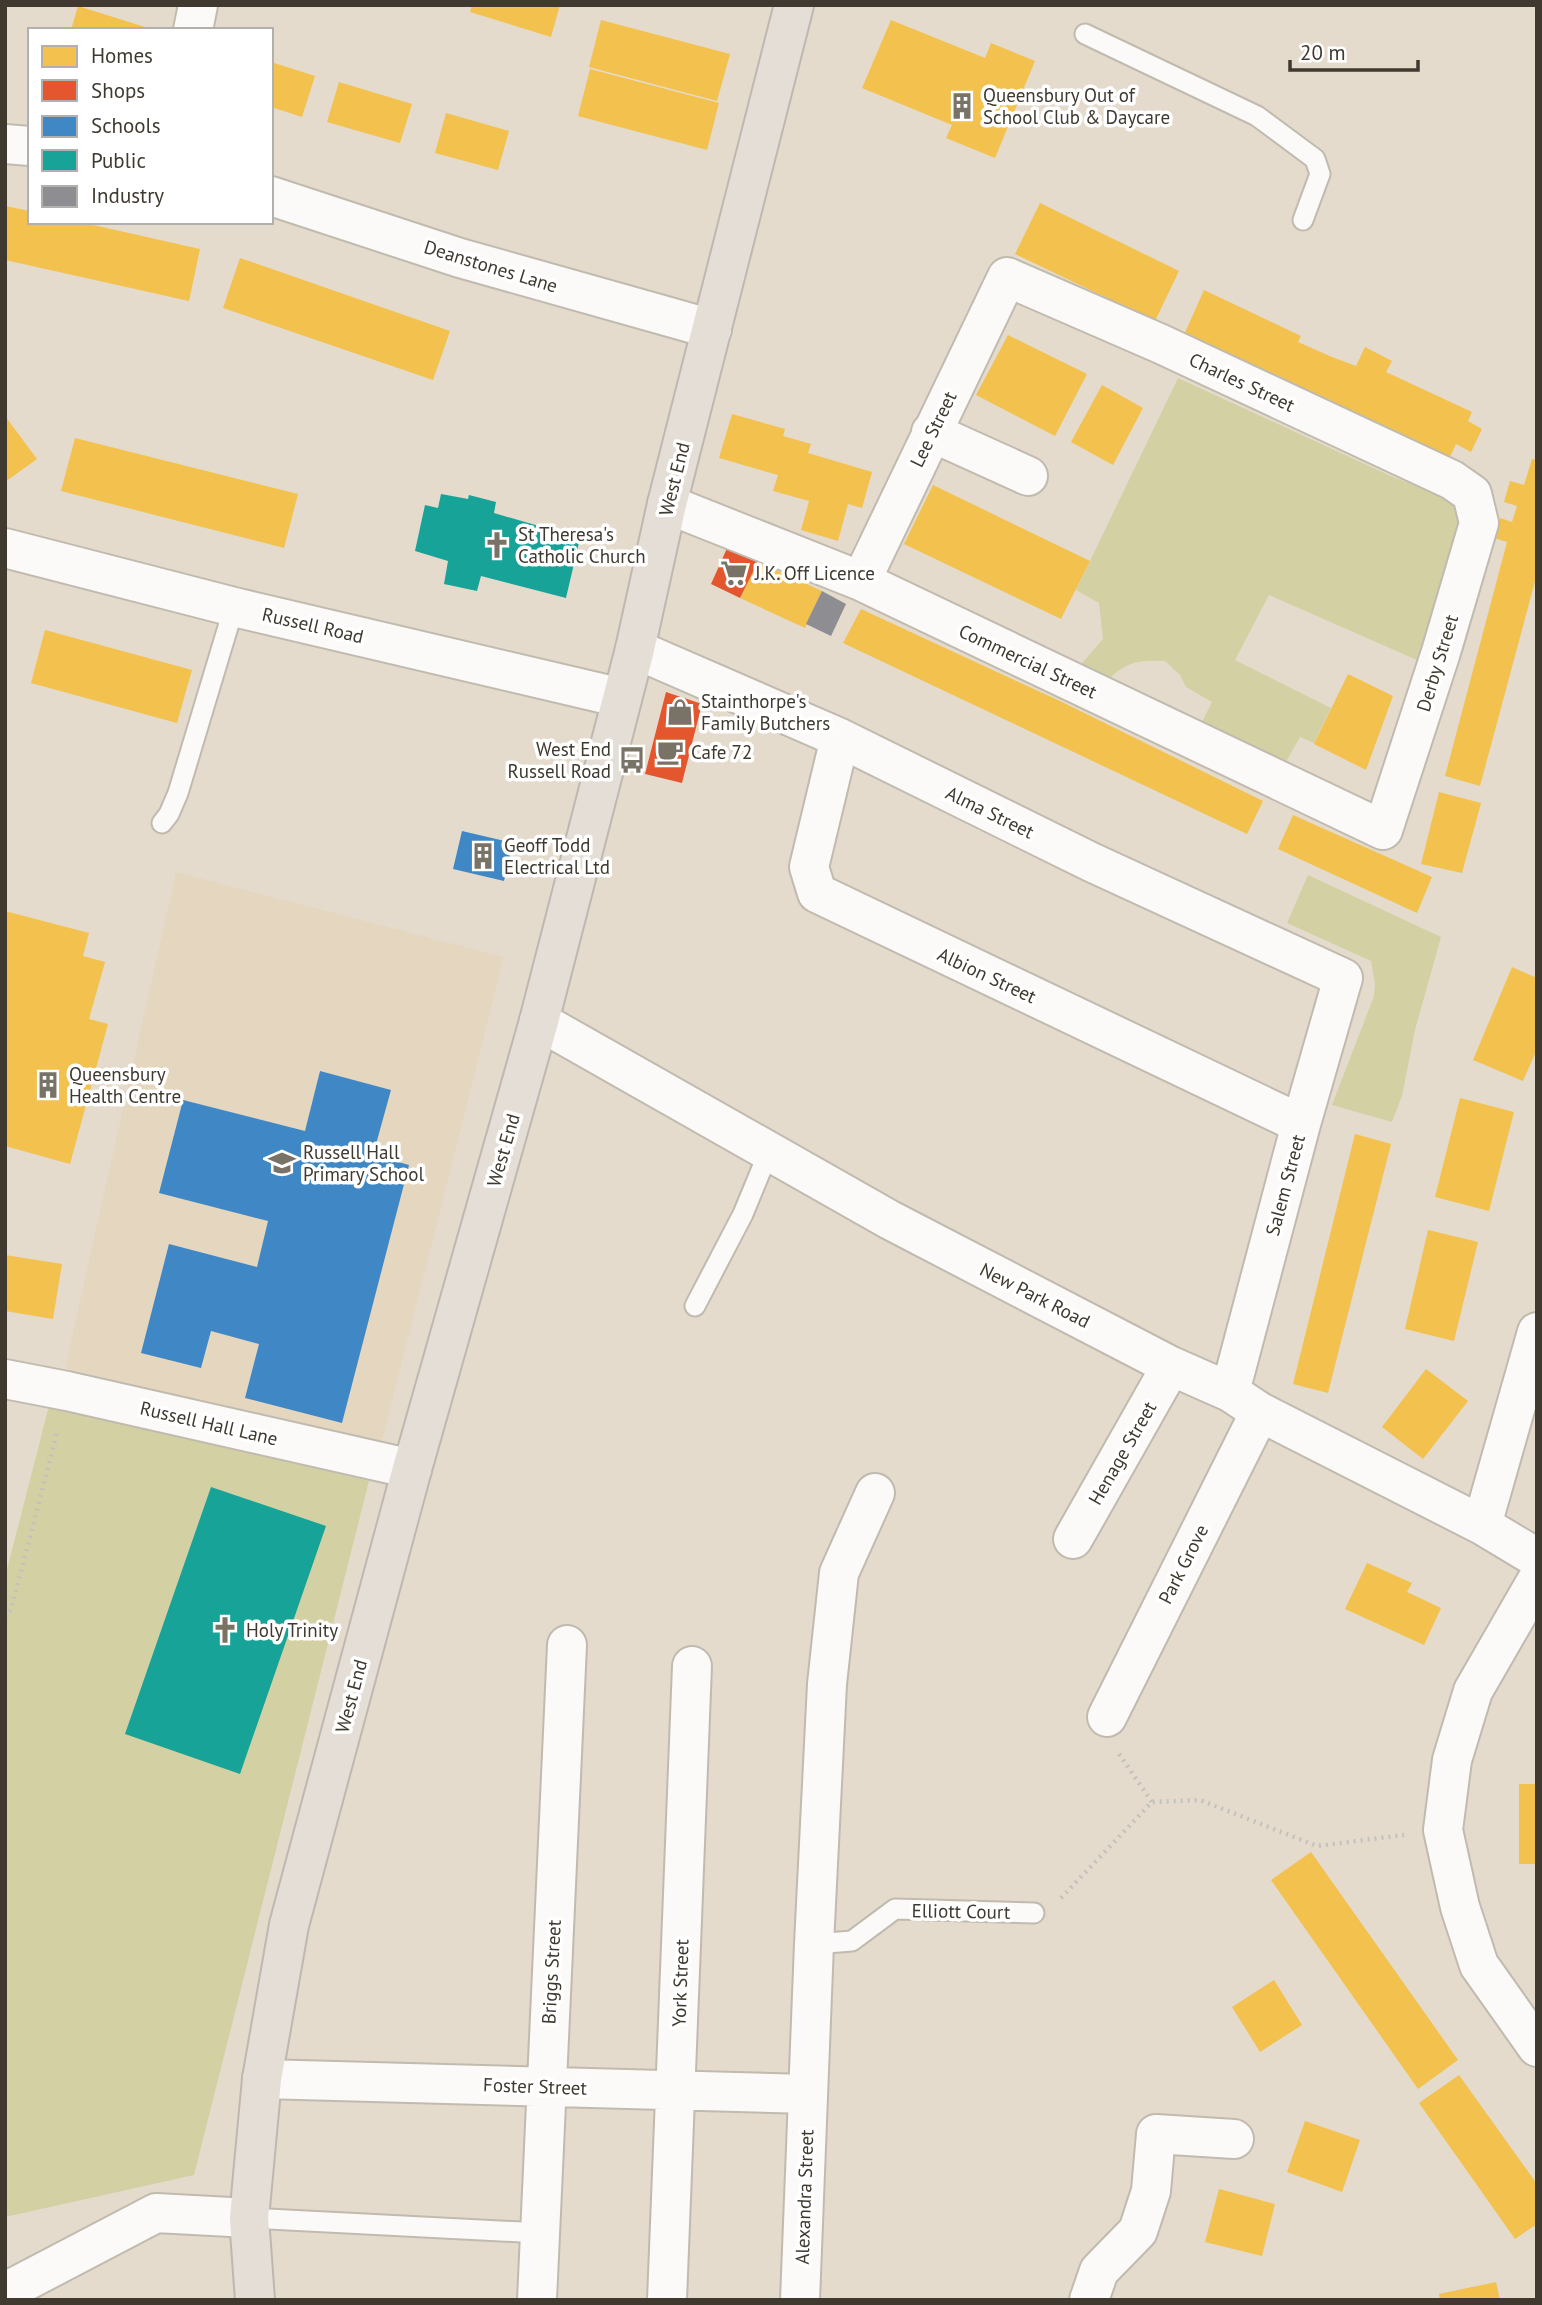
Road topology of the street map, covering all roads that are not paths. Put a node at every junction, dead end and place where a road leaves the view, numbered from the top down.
1 (198, 5) edge
2 (794, 5) edge
3 (192, 28) edge
4 (1085, 34) dead end
5 (5, 144) edge
6 (28, 146) edge
7 (273, 197) edge
8 (1303, 220) dead end
9 (1007, 277) joint
10 (712, 329) junction
11 (931, 432) junction
12 (1028, 476) dead end
13 (1472, 494) joint
14 (667, 504) junction
15 (5, 548) edge
16 (861, 581) junction
17 (234, 607) junction
18 (635, 649) junction
19 (622, 698) junction
20 (840, 738) junction
21 (162, 822) dead end
22 (1383, 830) joint
23 (1343, 978) joint
24 (539, 1021) junction
25 (1301, 1124) junction
26 (769, 1151) junction
27 (695, 1306) dead end
28 (1537, 1332) edge
29 (1171, 1366) junction
30 (5, 1380) edge
31 (1245, 1402) junction
32 (412, 1469) junction
33 (875, 1493) dead end
34 (1482, 1525) junction
35 (1073, 1539) dead end
36 (1537, 1558) edge
37 (1537, 1580) edge
38 (567, 1645) dead end
39 (692, 1666) dead end
40 (1107, 1717) road end
41 (1034, 1913) road end
42 (814, 1944) junction
43 (1537, 2047) edge
44 (262, 2079) junction
45 (546, 2086) junction
46 (675, 2090) junction
47 (808, 2094) junction
48 (1234, 2139) dead end
49 (249, 2218) junction
50 (540, 2233) junction
51 (5, 2292) edge
52 (255, 2300) edge
53 (537, 2300) edge
54 (667, 2300) edge
55 (800, 2300) edge
56 (1089, 2300) edge

1 - 3 street
2 - 10 main road, West End
4 - 8 lane
5 - 6 street
7 - 10 street, Deanstones Lane
9 - 11 street, Lee Street
9 - 13 street, Charles Street
10 - 14 main road, West End
11 - 12 street
11 - 16 street, Lee Street
13 - 22 street, Derby Street
14 - 16 street, Commercial Street
14 - 18 main road, West End
15 - 17 street, Russell Road
16 - 22 street, Commercial Street
17 - 19 street, Russell Road
17 - 21 lane
18 - 19 main road, West End
18 - 20 street, Alma Street
19 - 24 main road, West End
20 - 23 street, Alma Street
20 - 25 street, Albion Street
23 - 25 street, Salem Street
24 - 26 street, New Park Road
24 - 32 main road, West End
25 - 31 street, Salem Street
26 - 27 lane
26 - 29 street, New Park Road
28 - 34 street
29 - 31 street, New Park Road
29 - 35 street, Henage Street
30 - 32 street, Russell Hall Lane
31 - 34 street, New Park Road
31 - 40 street, Park Grove
32 - 44 main road, West End
33 - 42 street, Alexandra Street
34 - 36 street, New Park Road
37 - 43 street
38 - 45 street, Briggs Street
39 - 46 street, York Street
41 - 42 lane, Elliott Court
42 - 47 street, Alexandra Street
44 - 45 street, Foster Street
44 - 49 main road, West End
45 - 46 street, Foster Street
45 - 50 street, Briggs Street
46 - 47 street, Foster Street
46 - 54 street, York Street
47 - 55 street, Alexandra Street
48 - 56 street
49 - 50 lane
49 - 51 street
49 - 52 main road, West End
50 - 53 street, Briggs Street

